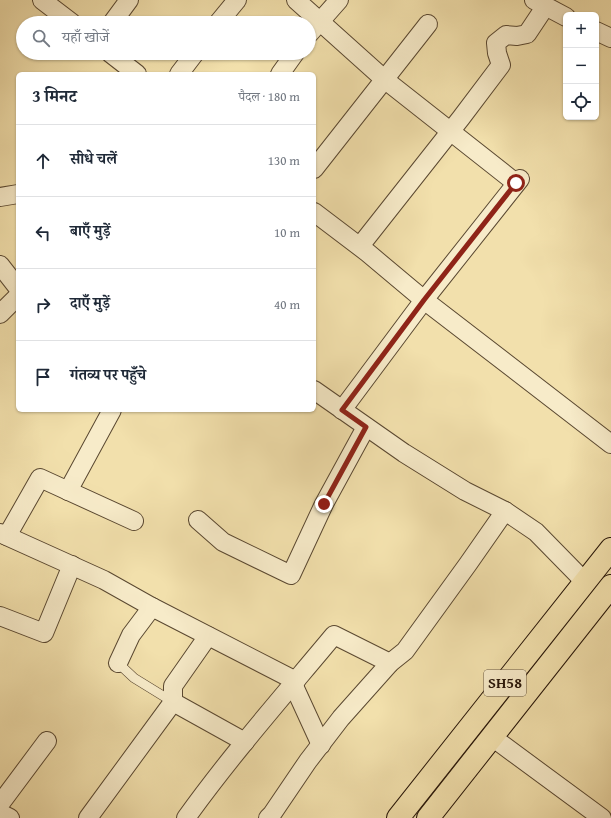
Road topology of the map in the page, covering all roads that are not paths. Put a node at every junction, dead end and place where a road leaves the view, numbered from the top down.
1 (42, 0) edge
2 (129, 0) edge
3 (237, 0) edge
4 (296, 0) edge
5 (339, 0) edge
6 (540, 3) edge
7 (563, 15) edge
8 (63, 16) edge
9 (117, 16) edge
10 (224, 16) edge
11 (307, 16) edge
12 (428, 24) dead end
13 (316, 25) edge
14 (316, 28) edge
15 (599, 32) edge
16 (611, 38) edge
17 (119, 60) edge
18 (190, 60) edge
19 (290, 60) edge
20 (134, 72) edge
21 (181, 72) edge
22 (281, 72) edge
23 (384, 79) junction
24 (450, 132) junction
25 (316, 166) edge
26 (16, 194) edge
27 (0, 197) edge
28 (316, 213) edge
29 (360, 246) junction
30 (0, 265) edge
31 (16, 285) edge
32 (16, 298) edge
33 (424, 300) junction
34 (0, 314) edge
35 (316, 391) edge
36 (342, 410) junction
37 (111, 412) edge
38 (366, 427) junction
39 (611, 444) edge
40 (68, 491) junction
41 (505, 511) junction
42 (198, 520) dead end
43 (134, 521) dead end
44 (3, 535) edge
45 (611, 549) edge
46 (72, 565) junction
47 (585, 582) junction
48 (611, 586) edge
49 (152, 606) junction
50 (0, 616) edge
51 (208, 636) junction
52 (118, 663) joint
53 (390, 663) junction
54 (295, 682) junction
55 (173, 702) junction
56 (492, 737) junction
57 (47, 741) dead end
58 (245, 742) junction
59 (321, 745) junction
60 (0, 804) edge
61 (0, 814) edge
62 (611, 815) edge
63 (10, 818) edge
64 (88, 818) edge
65 (186, 818) edge
66 (268, 818) edge
67 (398, 818) edge
68 (428, 818) edge
69 (602, 818) edge
70 (608, 818) edge

1 - 8 street
2 - 9 street
3 - 10 street
4 - 11 street
5 - 13 street
6 - 7 street
6 - 24 street
12 - 23 street
14 - 23 street
15 - 16 street
17 - 20 street
18 - 21 street
19 - 22 street
23 - 24 street
23 - 25 street
24 - 29 street
24 - 33 street
26 - 27 street
28 - 29 street
29 - 33 street
30 - 31 street
32 - 34 street
33 - 36 street
33 - 39 street
35 - 36 street
36 - 38 street
37 - 40 street
38 - 41 street
38 - 42 street
40 - 43 street
40 - 44 street
41 - 47 street
41 - 53 street
44 - 46 street
45 - 47 main road, SH58
46 - 49 street
46 - 50 street
47 - 67 main road, SH58
48 - 56 main road, SH58
49 - 51 street
49 - 52 street
51 - 54 street
51 - 55 street
52 - 55 lane
53 - 54 street
53 - 59 street
54 - 58 street
54 - 59 street
55 - 58 street
55 - 64 street
56 - 68 main road, SH58
56 - 69 street
57 - 60 street
58 - 65 street
59 - 66 street
61 - 63 street
62 - 70 street

